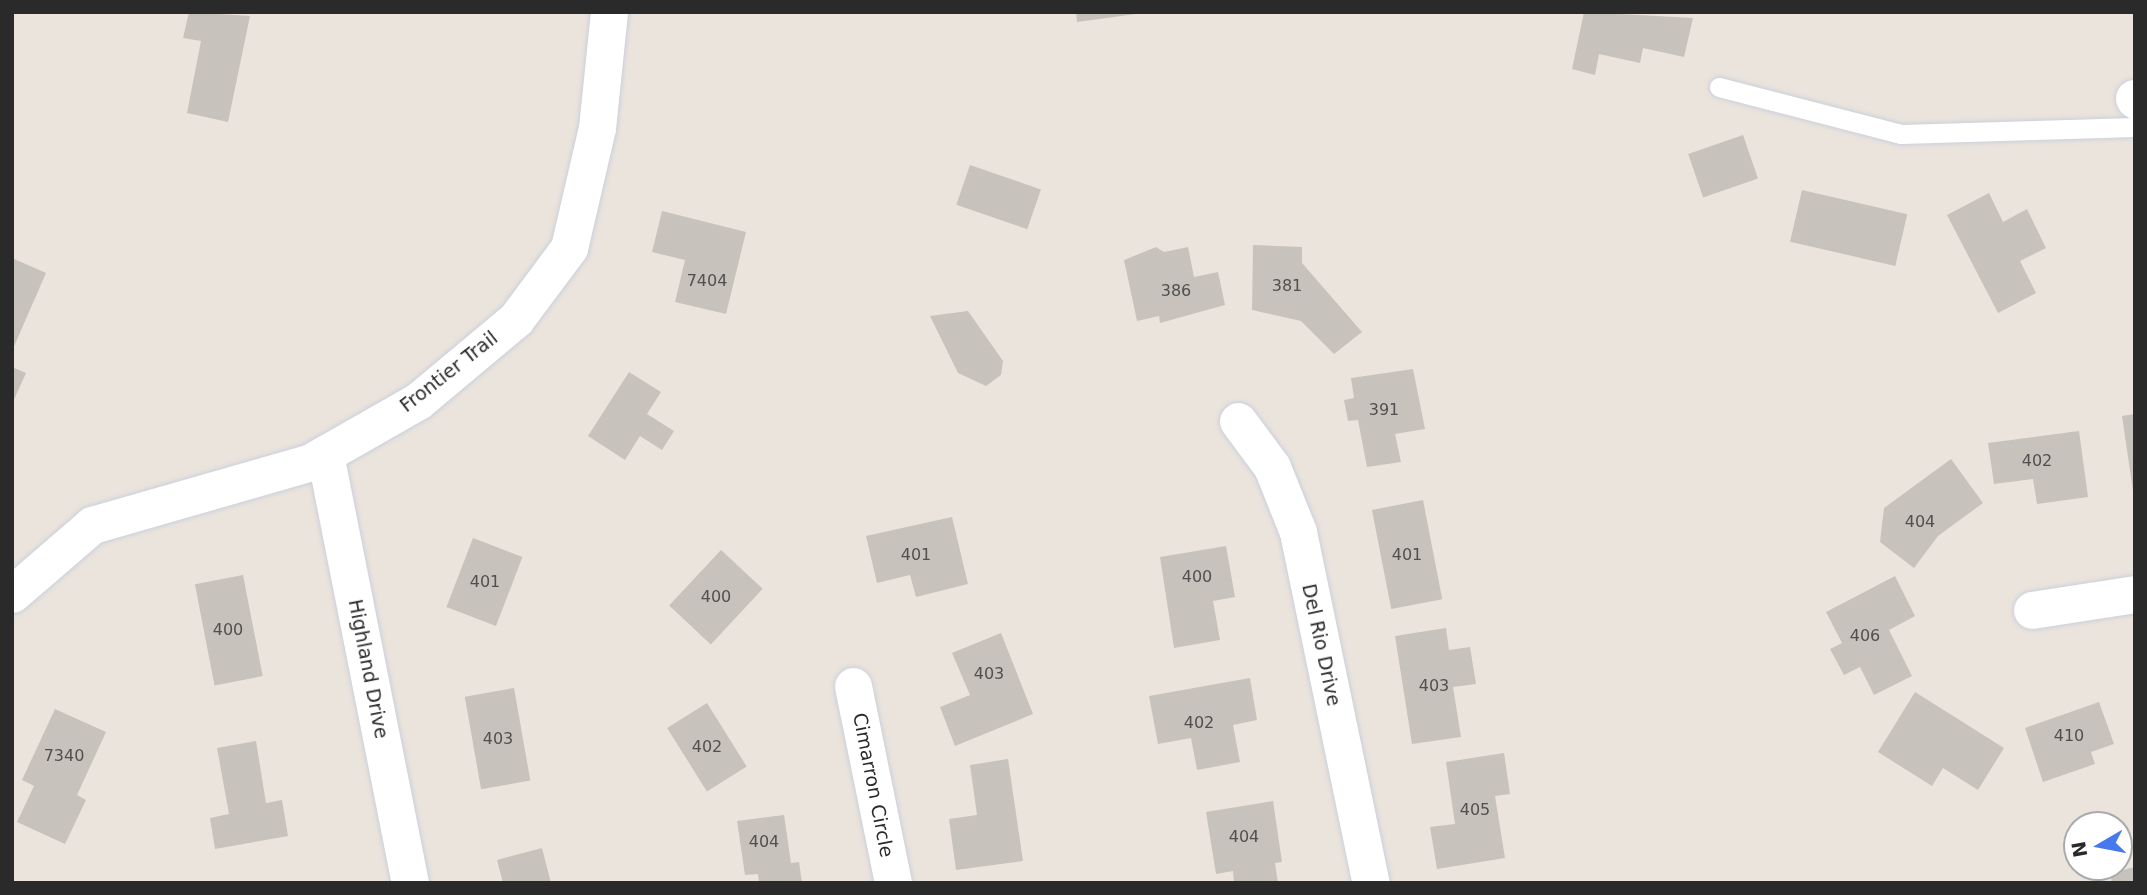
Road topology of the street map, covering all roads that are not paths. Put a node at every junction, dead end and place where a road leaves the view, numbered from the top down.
1 (609, 12) edge
2 (1719, 87) dead end
3 (2135, 127) edge
4 (1238, 421) dead end
5 (325, 454) junction
6 (12, 594) edge
7 (2135, 594) edge
8 (2032, 610) dead end
9 (853, 687) dead end
10 (410, 883) edge
11 (893, 883) edge
12 (1371, 883) edge

1 - 5 street, Frontier Trail
2 - 3 lane
4 - 12 street, Del Rio Drive
5 - 6 street, Frontier Trail
5 - 10 street, Highland Drive
7 - 8 street
9 - 11 street, Cimarron Circle

